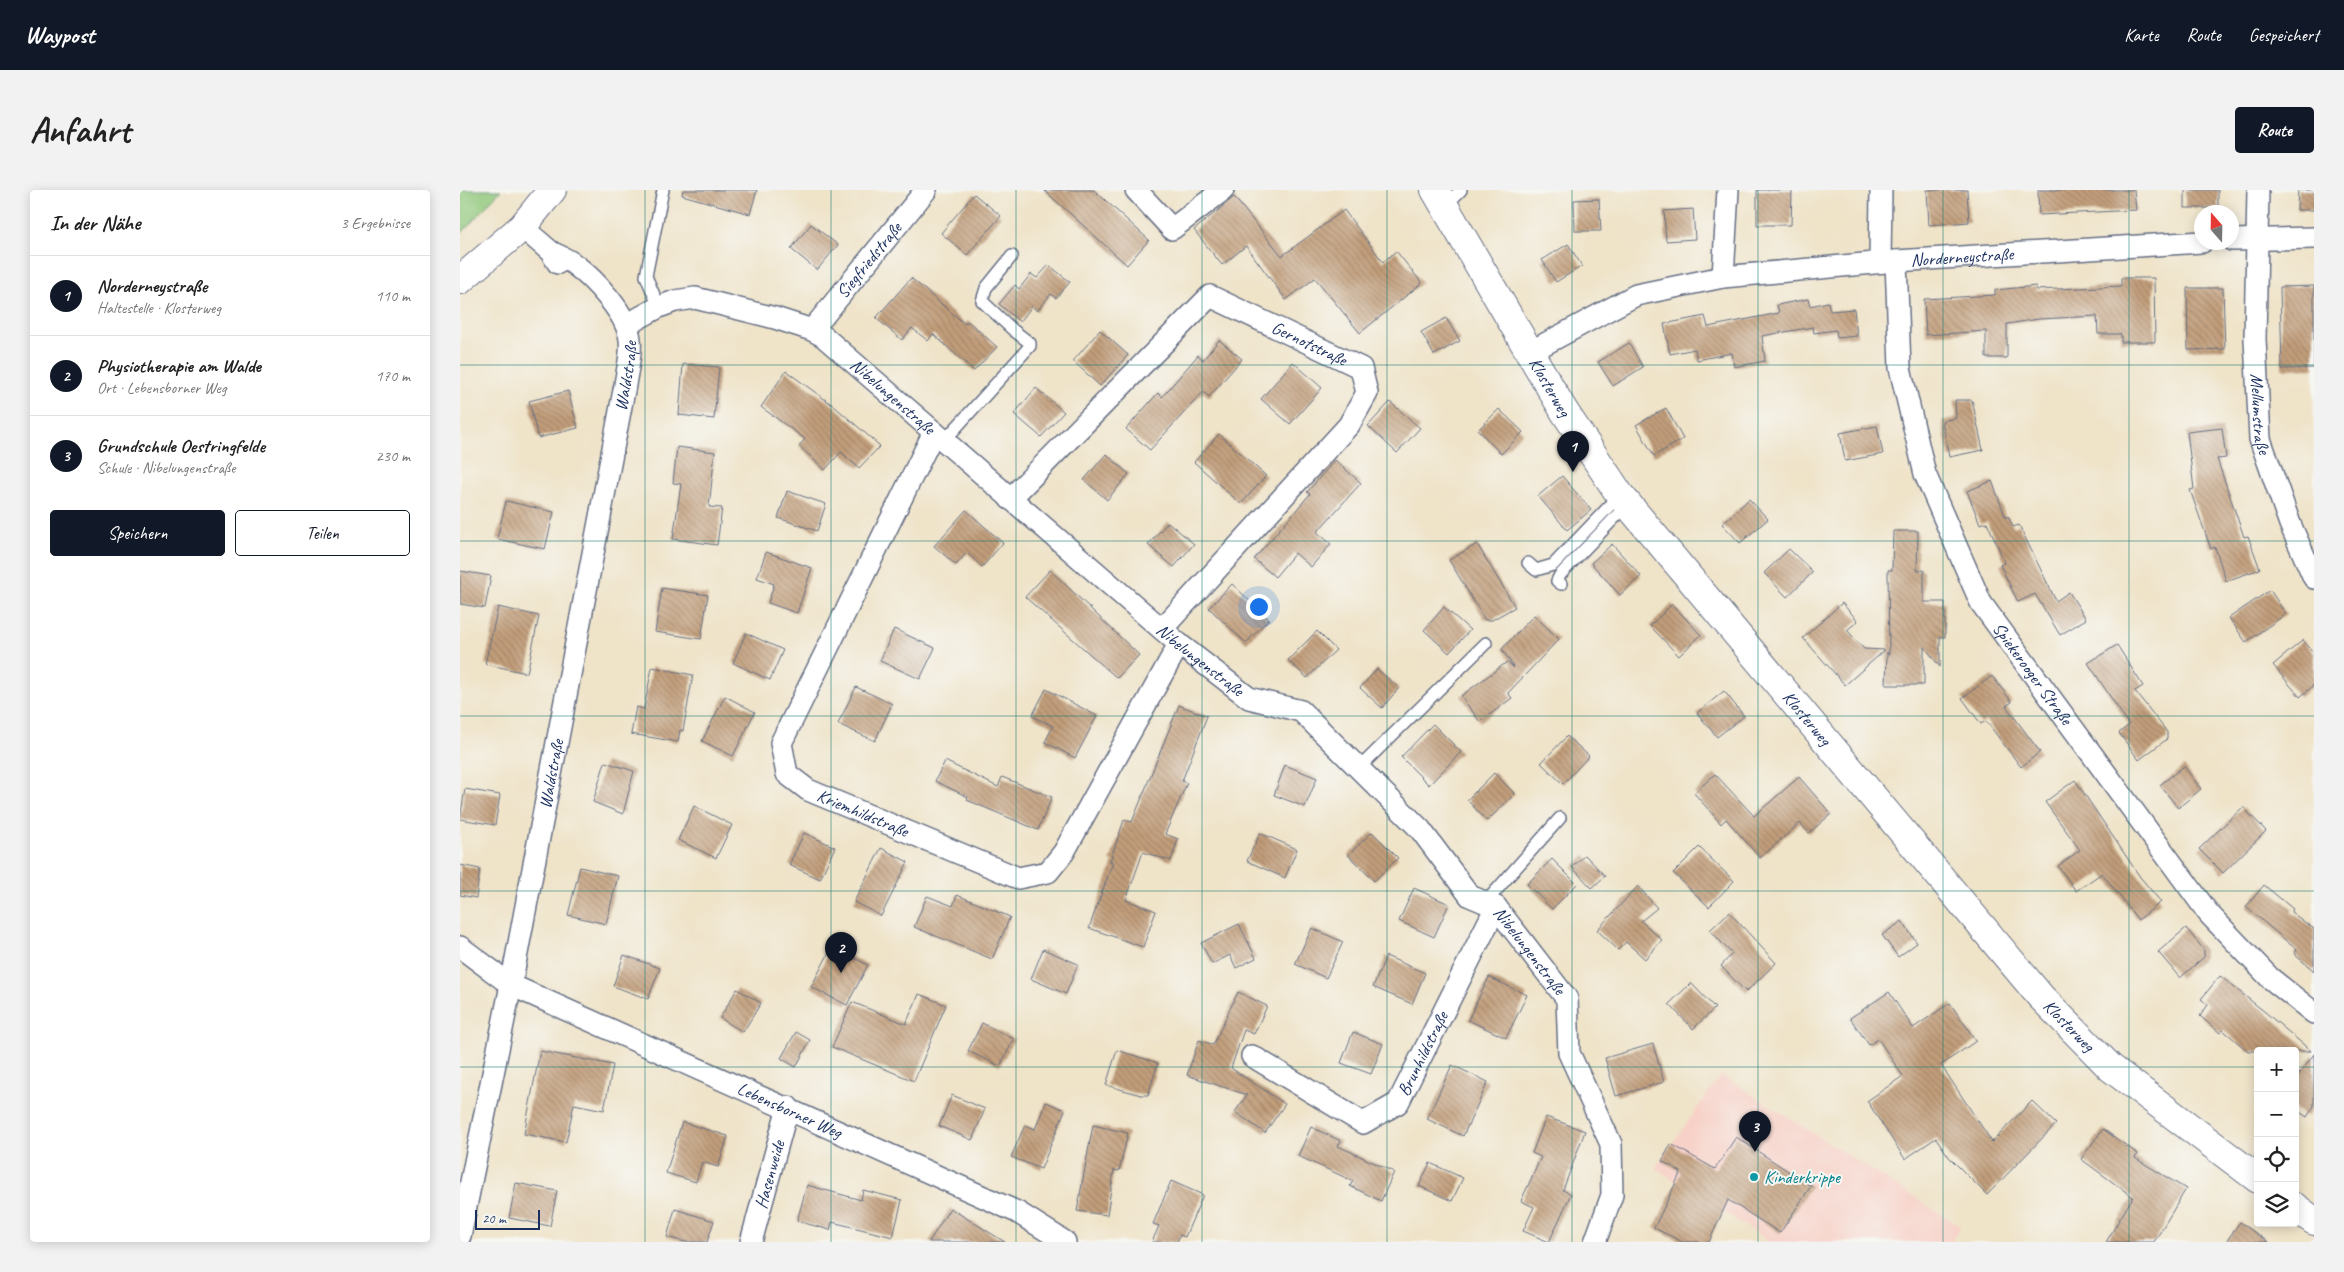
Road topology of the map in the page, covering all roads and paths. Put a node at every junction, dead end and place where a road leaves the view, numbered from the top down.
1 (552, 190) edge
2 (663, 190) edge
3 (926, 190) edge
4 (1136, 190) edge
5 (1223, 190) edge
6 (1728, 190) edge
7 (1881, 190) edge
8 (2258, 190) edge
9 (1447, 195) edge
10 (522, 227) junction
11 (2258, 238) junction
12 (2314, 238) edge
13 (2239, 239) edge
14 (2194, 242) edge
15 (1012, 256) dead end
16 (1889, 261) junction
17 (1723, 277) junction
18 (460, 280) edge
19 (659, 307) junction
20 (622, 319) junction
21 (812, 330) junction
22 (1530, 352) junction
23 (939, 436) junction
24 (1010, 499) junction
25 (1624, 500) junction
26 (1528, 563) dead end
27 (2314, 578) edge
28 (1561, 584) dead end
29 (1162, 629) junction
30 (1486, 643) dead end
31 (1179, 644) junction
32 (1359, 768) junction
33 (1560, 818) dead end
34 (1491, 905) junction
35 (460, 947) edge
36 (511, 985) junction
37 (2314, 1012) edge
38 (1252, 1056) dead end
39 (788, 1108) junction
40 (2254, 1175) edge
41 (2299, 1210) edge
42 (2314, 1221) edge
43 (460, 1236) edge
44 (751, 1242) edge
45 (1065, 1242) edge
46 (1595, 1242) edge

1 - 10 street
2 - 19 lane
3 - 21 street, Siegfriedstraße
4 - 5 street
6 - 17 street
7 - 16 street, Spiekerooger Straße
8 - 11 street, Mellumstraße
9 - 22 street, Klosterweg
10 - 18 street
10 - 20 street, Waldstraße
11 - 12 street
11 - 13 street
11 - 27 street, Mellumstraße
14 - 16 street, Norderneystraße
15 - 23 lane
16 - 17 street, Norderneystraße
16 - 37 street, Spiekerooger Straße
17 - 22 street, Norderneystraße
19 - 20 street, Nibelungenstraße
19 - 21 street, Nibelungenstraße
20 - 36 street, Waldstraße
21 - 23 street, Nibelungenstraße
22 - 25 street, Klosterweg
23 - 24 street, Nibelungenstraße
23 - 31 street, Kriemhildstraße
24 - 29 street, Nibelungenstraße
24 - 29 street, Gernotstraße
25 - 26 lane
25 - 28 lane
25 - 40 street, Klosterweg
29 - 31 street, Nibelungenstraße
30 - 32 lane
31 - 32 street, Nibelungenstraße
32 - 34 street, Nibelungenstraße
33 - 34 lane
34 - 38 street, Brunhildstraße
34 - 46 street, Nibelungenstraße
35 - 36 street, Lebensborner Weg
36 - 39 street, Lebensborner Weg
36 - 43 street, Waldstraße
39 - 44 street, Hasenweide
39 - 45 street, Lebensborner Weg
41 - 42 street

